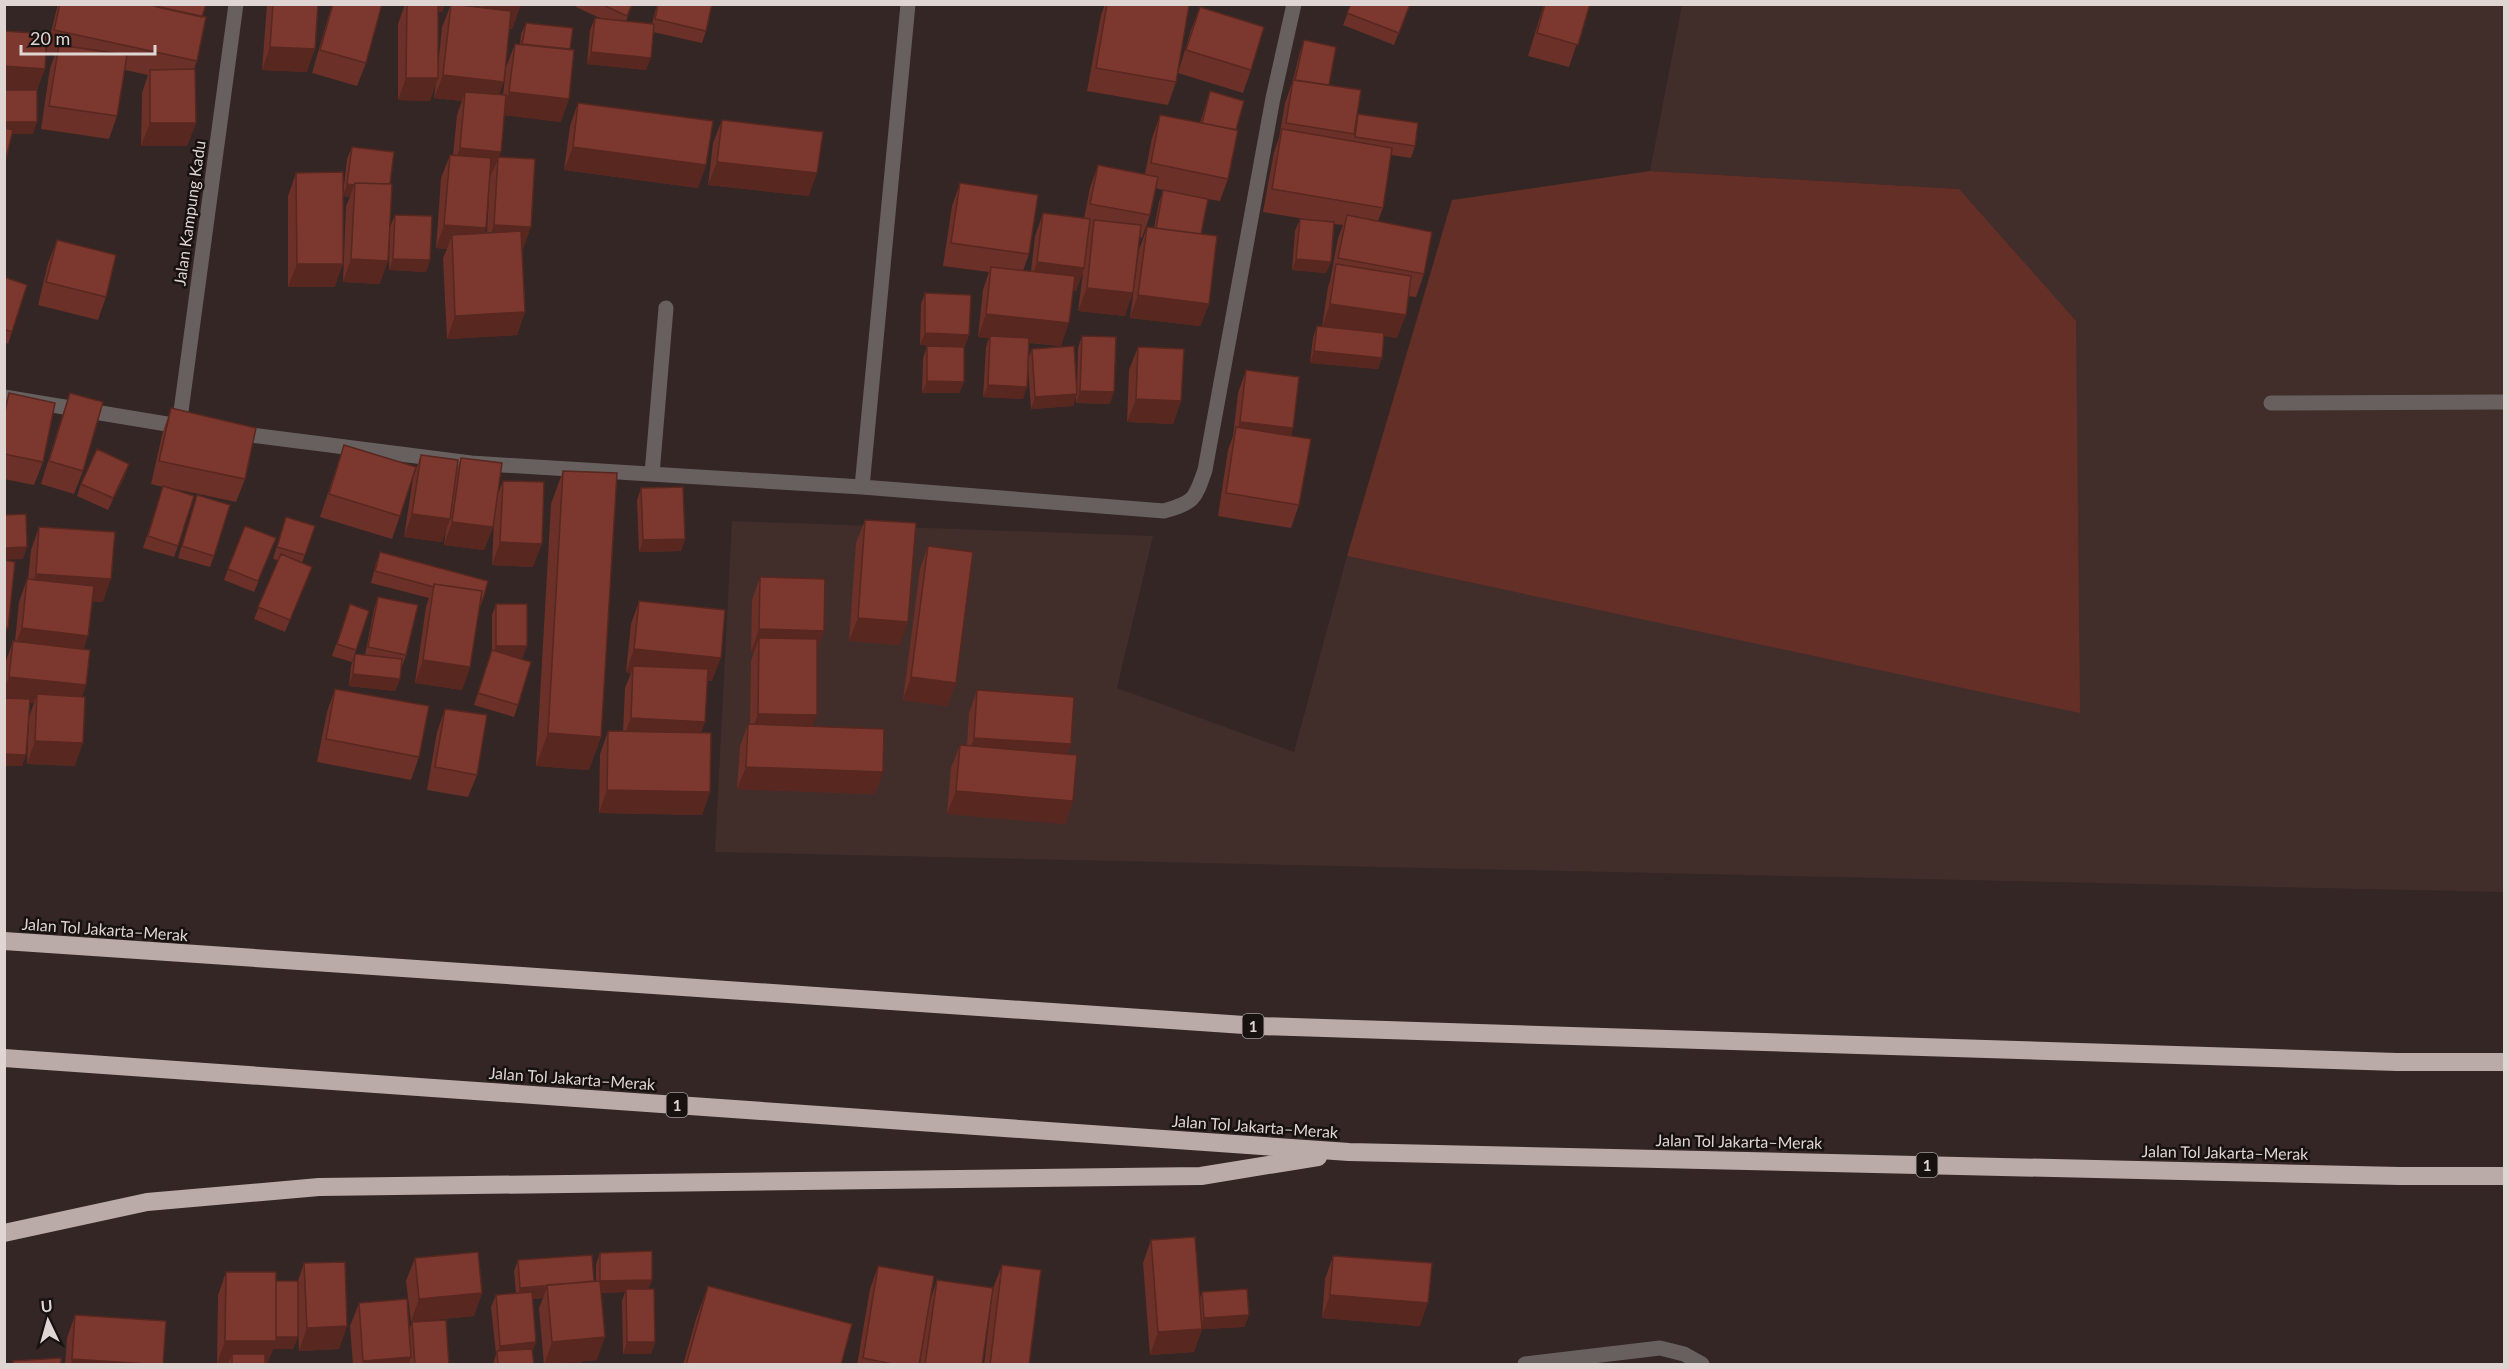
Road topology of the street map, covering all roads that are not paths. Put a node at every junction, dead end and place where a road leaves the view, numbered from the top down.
1 (236, 4) edge
2 (908, 4) edge
3 (1294, 4) edge
4 (666, 308) dead end
5 (4, 397) edge
6 (2505, 402) edge
7 (2271, 403) dead end
8 (179, 426) junction
9 (202, 429) edge
10 (225, 432) edge
11 (652, 474) junction
12 (862, 487) junction
13 (4, 941) edge
14 (4, 1058) edge
15 (2505, 1062) edge
16 (1349, 1152) junction
17 (2505, 1176) edge
18 (4, 1233) edge
19 (1525, 1365) edge
20 (1702, 1365) edge

1 - 8 street, Jalan Kampung Kadu
2 - 12 street
3 - 12 street
4 - 11 street
5 - 8 street
6 - 7 street
8 - 9 street
10 - 11 street
11 - 12 street
13 - 15 highway, Jalan Tol Jakarta–Merak / 1
14 - 16 highway, Jalan Tol Jakarta–Merak / 1
16 - 17 highway, Jalan Tol Jakarta–Merak / 1
16 - 18 highway
19 - 20 street

